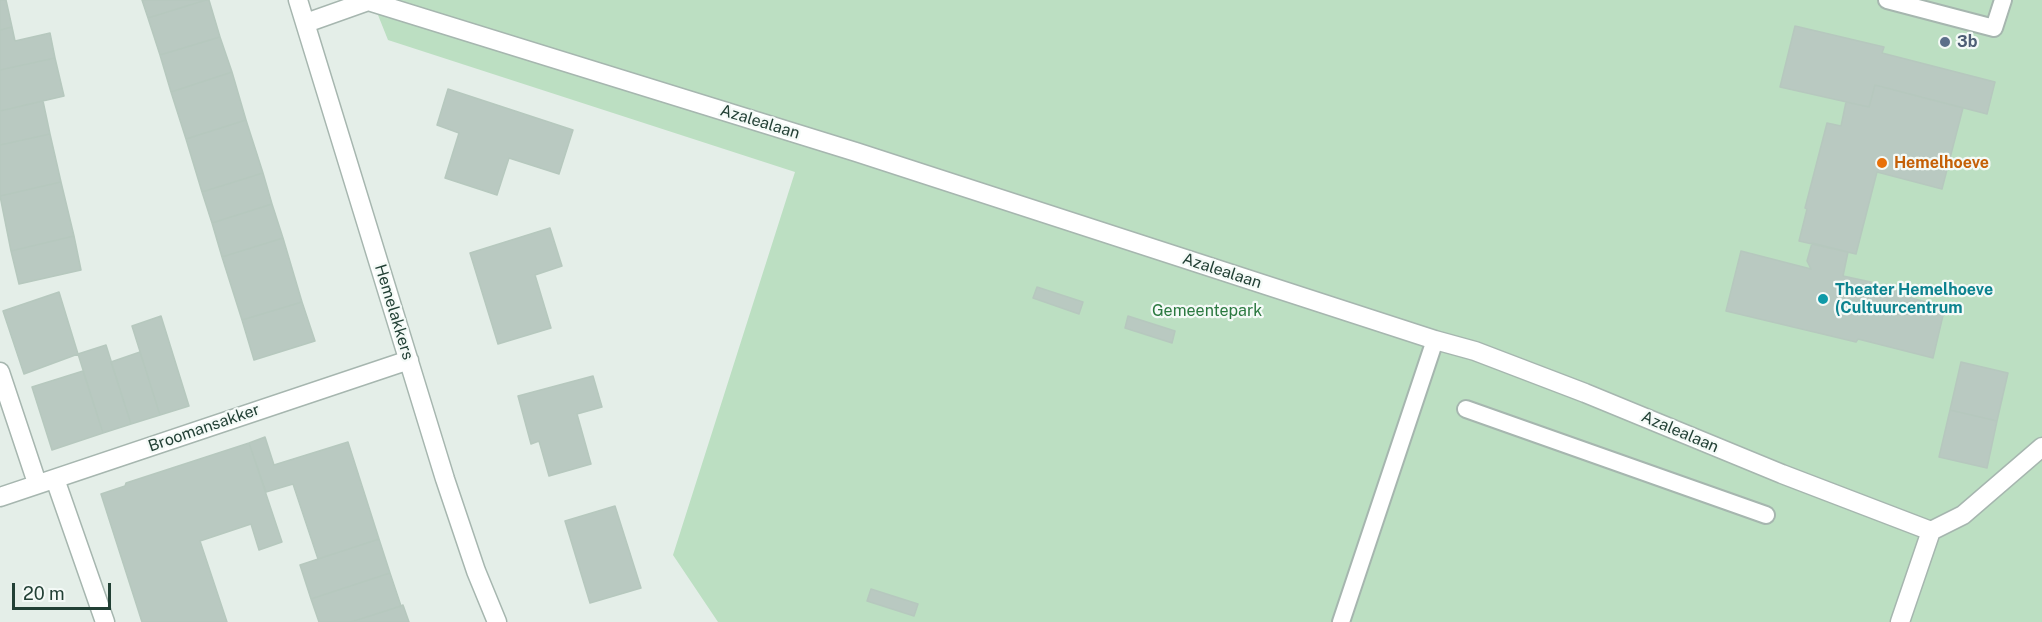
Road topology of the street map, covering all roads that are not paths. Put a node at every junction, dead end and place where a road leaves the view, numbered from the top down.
1 (298, 0) edge
2 (1887, 0) edge
3 (2003, 0) edge
4 (368, 1) edge
5 (306, 22) junction
6 (1435, 340) junction
7 (409, 360) junction
8 (0, 372) edge
9 (1466, 409) dead end
10 (2042, 447) edge
11 (46, 481) junction
12 (0, 497) edge
13 (1766, 515) dead end
14 (1931, 531) junction
15 (105, 622) edge
16 (497, 622) edge
17 (1341, 622) edge
18 (1900, 622) edge

1 - 5 street, Hemelakkers
2 - 3 lane
4 - 5 street
4 - 6 street, Azalealaan
5 - 7 street, Hemelakkers
6 - 14 street, Azalealaan
6 - 17 lane
7 - 11 street, Broomansakker
7 - 16 street, Hemelakkers
8 - 11 street
9 - 13 lane
10 - 14 street
11 - 12 street, Broomansakker
11 - 15 street
14 - 18 street

